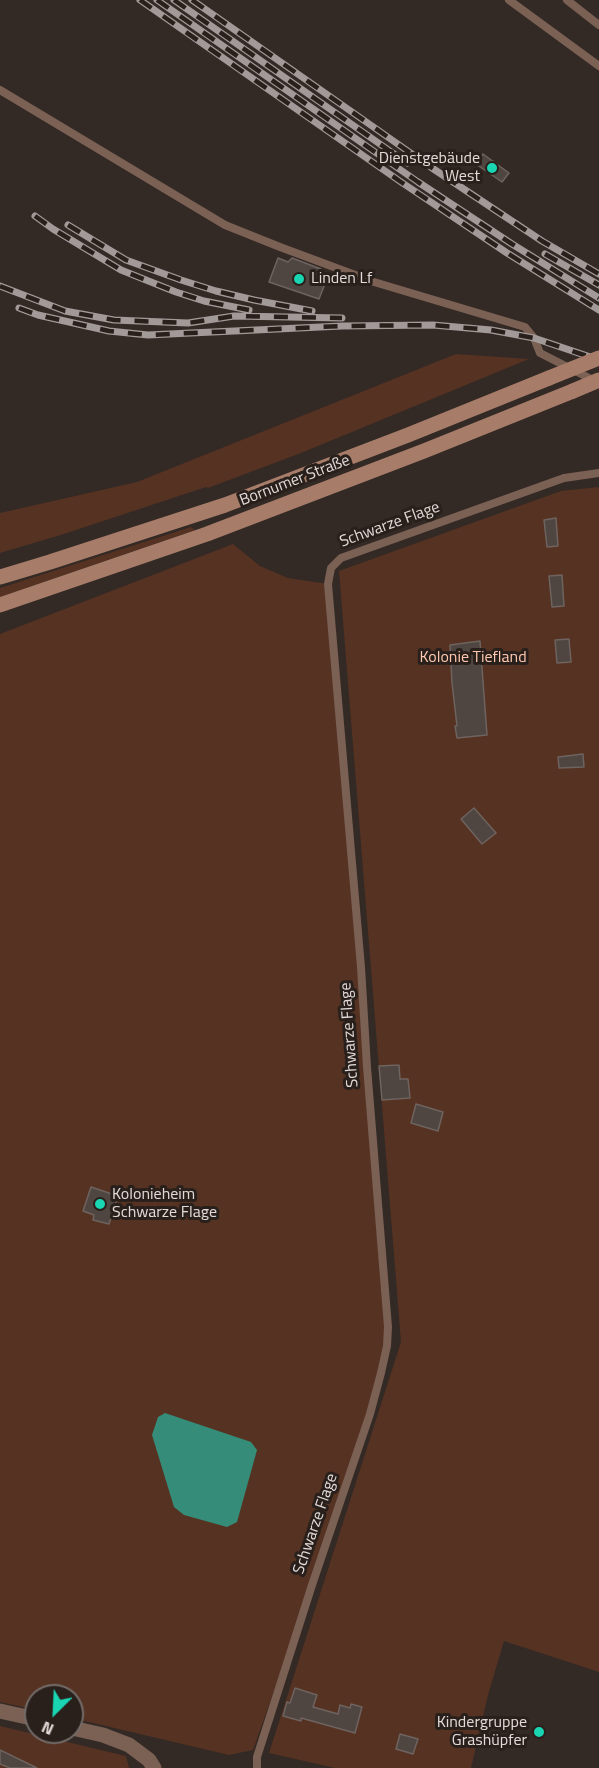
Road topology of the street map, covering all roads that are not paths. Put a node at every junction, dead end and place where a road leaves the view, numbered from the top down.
1 (508, 0) edge
2 (567, 0) edge
3 (599, 25) edge
4 (599, 66) edge
5 (0, 90) edge
6 (599, 358) edge
7 (599, 382) edge
8 (599, 473) edge
9 (0, 577) edge
10 (0, 605) edge
11 (0, 1711) edge
12 (24, 1716) edge
13 (84, 1731) edge
14 (154, 1768) edge
15 (257, 1768) edge

1 - 4 lane
2 - 3 lane
5 - 7 lane
6 - 9 main road, Bornumer Straße, bridge
7 - 10 main road, Bornumer Straße, bridge
8 - 15 lane, Schwarze Flage
11 - 12 street
13 - 14 street

